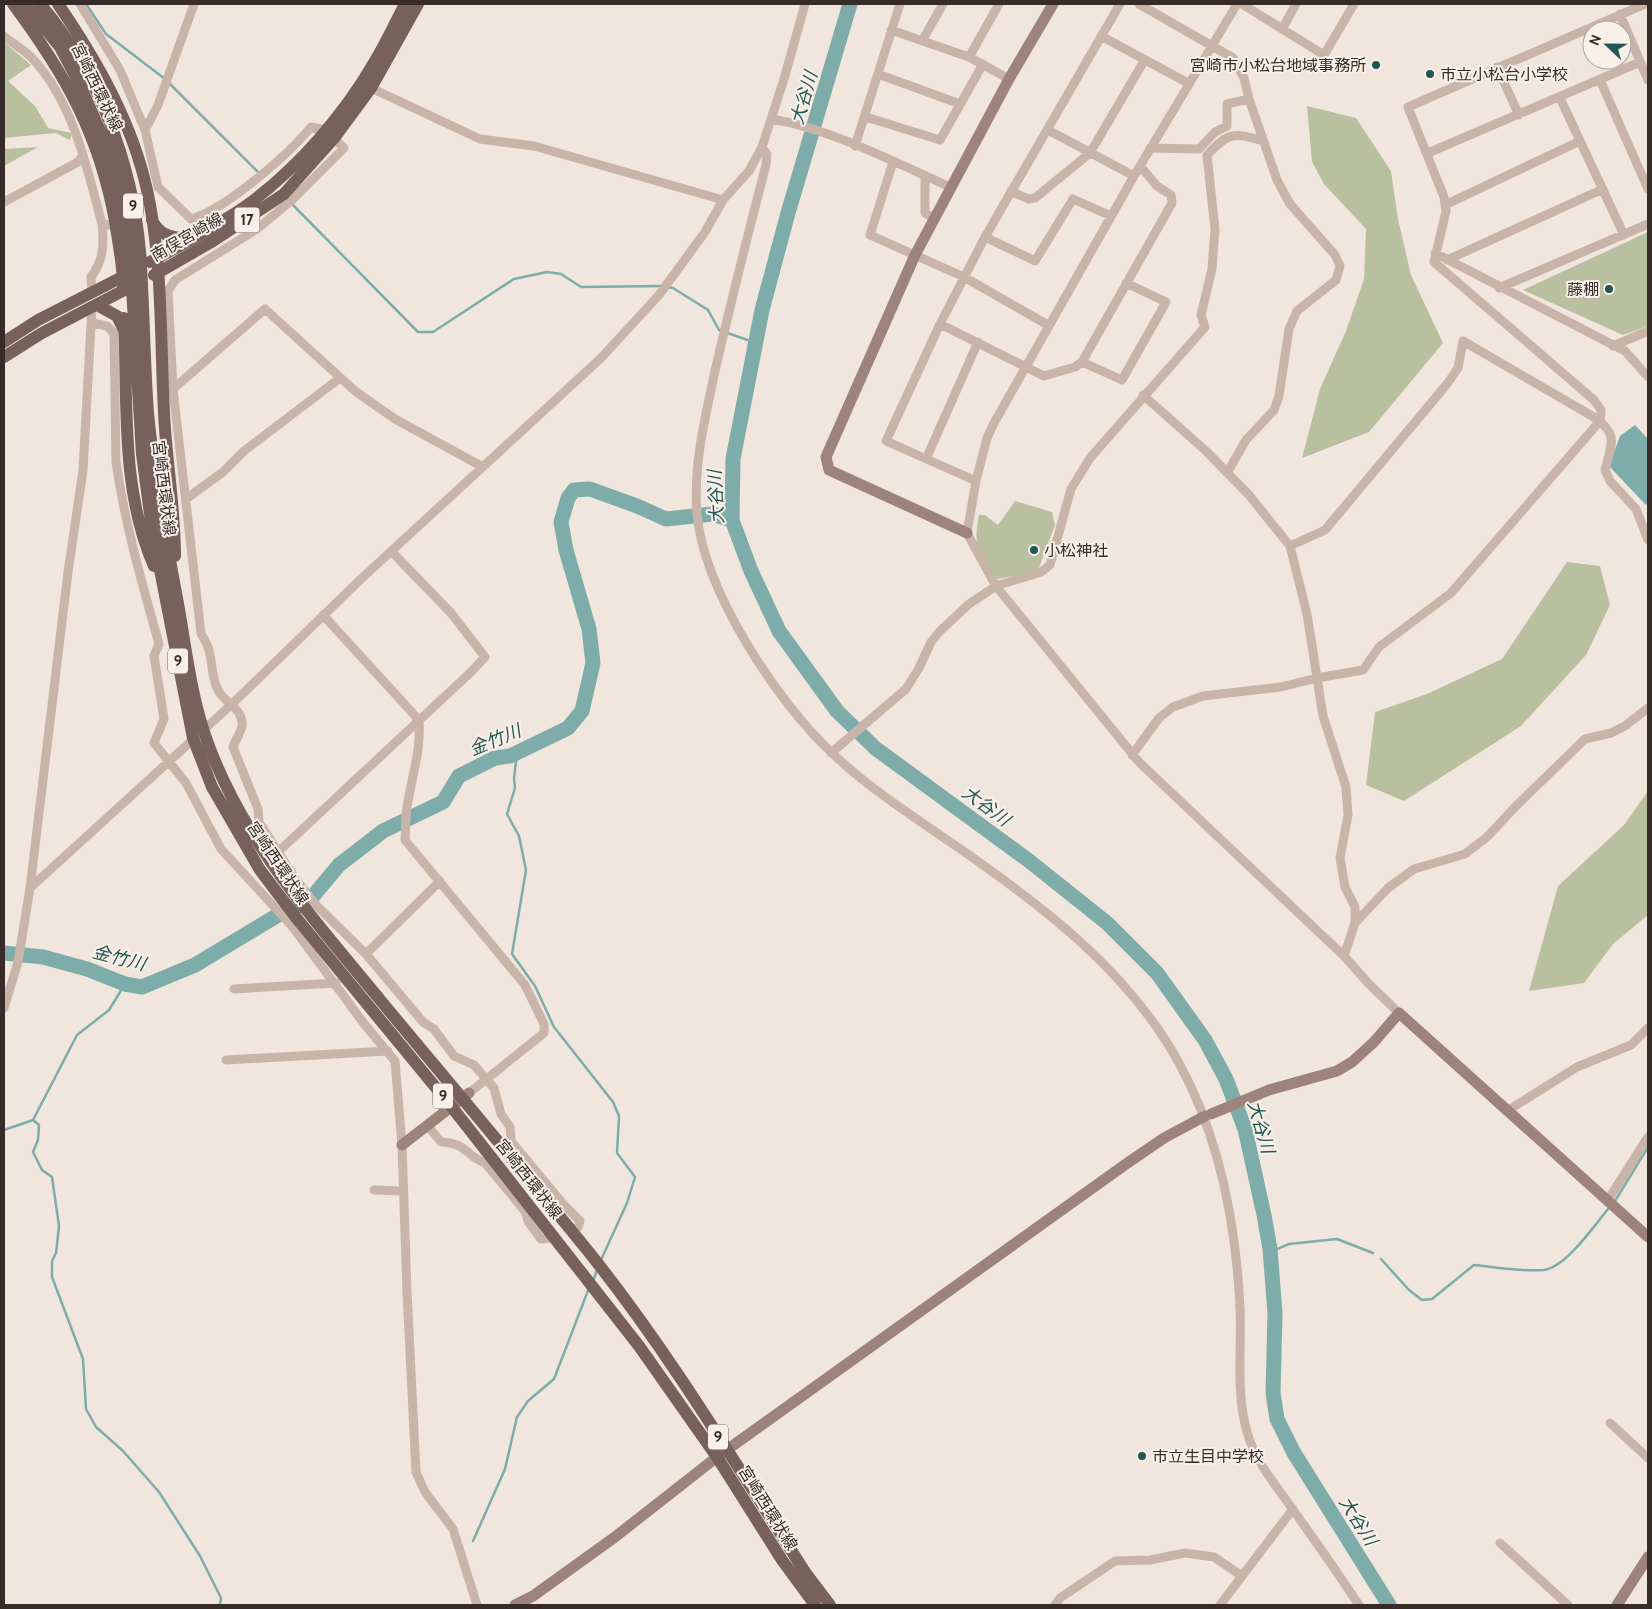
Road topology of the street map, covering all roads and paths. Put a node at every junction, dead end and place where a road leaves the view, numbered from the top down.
1 (13, 4) edge
2 (25, 4) edge
3 (40, 4) edge
4 (58, 4) edge
5 (80, 4) edge
6 (194, 4) edge
7 (405, 4) edge
8 (418, 4) edge
9 (805, 4) edge
10 (900, 4) edge
11 (943, 4) edge
12 (999, 4) edge
13 (1053, 4) edge
14 (1120, 4) edge
15 (1139, 4) edge
16 (1237, 4) edge
17 (1242, 4) edge
18 (1296, 4) edge
19 (1354, 4) edge
20 (1644, 4) edge
21 (1620, 14) junction
22 (49, 23) junction
23 (1282, 29) junction
24 (891, 30) junction
25 (4, 36) edge
26 (1101, 36) junction
27 (922, 41) junction
28 (1212, 45) junction
29 (969, 57) junction
30 (1144, 61) junction
31 (1640, 62) junction
32 (983, 64) junction
33 (1497, 67) junction
34 (878, 74) junction
35 (1009, 79) junction
36 (1600, 80) junction
37 (1648, 80) edge
38 (1188, 84) junction
39 (371, 88) junction
40 (1560, 98) junction
41 (1249, 99) junction
42 (960, 104) junction
43 (1519, 114) junction
44 (866, 116) junction
45 (771, 119) junction
46 (145, 130) junction
47 (1048, 130) junction
48 (330, 134) junction
49 (1580, 141) junction
50 (1263, 142) junction
51 (855, 146) junction
52 (762, 147) junction
53 (1150, 148) junction
54 (1090, 153) junction
55 (1428, 153) junction
56 (83, 156) junction
57 (893, 162) junction
58 (1140, 166) junction
59 (925, 176) junction
60 (1134, 176) junction
61 (950, 187) junction
62 (1603, 189) junction
63 (1648, 189) edge
64 (1011, 191) junction
65 (723, 200) junction
66 (4, 202) edge
67 (1445, 205) junction
68 (150, 215) junction
69 (1111, 216) junction
70 (934, 218) junction
71 (102, 224) junction
72 (1648, 224) edge
73 (116, 226) junction
74 (1624, 235) junction
75 (209, 236) junction
76 (985, 237) junction
77 (193, 239) junction
78 (1435, 253) junction
79 (915, 255) junction
80 (156, 258) junction
81 (1447, 260) junction
82 (159, 272) junction
83 (123, 277) junction
84 (964, 277) junction
85 (1126, 283) junction
86 (1499, 288) junction
87 (123, 291) junction
88 (92, 292) junction
89 (94, 306) junction
90 (93, 322) junction
91 (940, 324) junction
92 (1048, 325) junction
93 (1648, 331) edge
94 (125, 332) junction
95 (4, 342) edge
96 (978, 342) junction
97 (1613, 346) junction
98 (4, 357) edge
99 (1082, 362) junction
100 (1024, 367) junction
101 (1648, 377) edge
102 (340, 378) junction
103 (173, 389) junction
104 (1144, 395) junction
105 (1600, 421) junction
106 (926, 459) junction
107 (483, 467) junction
108 (1227, 473) junction
109 (976, 481) junction
110 (186, 499) junction
111 (967, 533) junction
112 (1648, 540) edge
113 (1290, 546) junction
114 (392, 552) junction
115 (996, 586) junction
116 (169, 589) junction
117 (323, 615) junction
118 (1317, 678) junction
119 (232, 704) junction
120 (1648, 708) edge
121 (420, 720) junction
122 (203, 729) junction
123 (193, 738) junction
124 (833, 751) junction
125 (1132, 755) junction
126 (170, 761) junction
127 (278, 852) junction
128 (440, 881) junction
129 (280, 887) junction
130 (30, 888) junction
131 (300, 921) junction
132 (1355, 923) junction
133 (366, 954) junction
134 (1344, 956) junction
135 (336, 983) junction
136 (234, 989) dead end
137 (4, 1008) edge
138 (1399, 1013) junction
139 (1648, 1028) edge
140 (388, 1051) junction
141 (226, 1060) dead end
142 (486, 1079) junction
143 (460, 1099) junction
144 (1508, 1111) junction
145 (1208, 1115) junction
146 (427, 1125) junction
147 (1648, 1137) edge
148 (402, 1145) junction
149 (374, 1190) dead end
150 (403, 1191) junction
151 (1608, 1200) junction
152 (572, 1232) junction
153 (1648, 1236) edge
154 (554, 1238) junction
155 (1610, 1423) dead end
156 (722, 1454) junction
157 (1648, 1458) edge
158 (1293, 1509) junction
159 (1500, 1543) dead end
160 (1648, 1557) edge
161 (1242, 1576) junction
162 (477, 1605) edge
163 (515, 1605) edge
164 (815, 1605) edge
165 (830, 1605) edge
166 (1055, 1605) edge
167 (1220, 1605) edge
168 (1359, 1605) edge
169 (1568, 1605) edge
170 (1617, 1605) edge

1 - 73 main road
2 - 22 main road, 宮崎西環状線 / 9
3 - 22 main road, 宮崎西環状線 / 9
4 - 68 main road
5 - 46 street
6 - 46 street
7 - 48 main road, 南俣宮崎線 / 17
8 - 39 main road, 南俣宮崎線 / 17
9 - 45 street
10 - 24 street
11 - 27 street
12 - 29 street
13 - 35 street
14 - 26 street
15 - 28 street
16 - 28 street
17 - 23 street
18 - 23 street
19 - 23 street
20 - 21 street
21 - 31 street
21 - 33 street
22 - 116 main road, 宮崎西環状線 / 9
24 - 27 street
24 - 34 street
25 - 56 street
26 - 30 street
26 - 47 street
27 - 29 street
28 - 38 street
28 - 41 street
29 - 32 street
30 - 38 street
30 - 54 street
31 - 36 street
31 - 37 street
32 - 35 street
32 - 42 street
33 - 43 street
33 - 55 street
34 - 42 street
34 - 44 street
35 - 61 street
36 - 40 street
36 - 63 street
38 - 53 street
39 - 48 main road, 南俣宮崎線 / 17
39 - 65 street
40 - 43 street
40 - 49 street
41 - 50 street
41 - 53 street
42 - 44 street
43 - 55 street
44 - 51 street
45 - 51 street
45 - 52 street
46 - 48 street
47 - 54 street
47 - 64 street
48 - 75 main road, 南俣宮崎線 / 17
48 - 103 street
49 - 62 street
49 - 67 street
50 - 104 street
50 - 108 street
51 - 57 street
52 - 65 street
52 - 124 street
53 - 58 street
54 - 60 street
54 - 64 street
55 - 67 street
56 - 66 street
56 - 71 street
57 - 59 street
57 - 79 street
58 - 60 street
58 - 85 street
59 - 61 street
59 - 70 street
60 - 69 street
61 - 70 street
62 - 74 street
62 - 81 street
64 - 76 street
65 - 107 street
67 - 78 street
68 - 77 main road
68 - 80 main road
69 - 76 street
69 - 92 street
70 - 79 street
71 - 73 street
71 - 88 street
72 - 74 street
73 - 83 main road
74 - 86 street
75 - 77 main road, 南俣宮崎線 / 17
75 - 82 main road, 南俣宮崎線 / 17
76 - 84 street
77 - 80 main road, 南俣宮崎線 / 17
78 - 81 street
78 - 105 street
79 - 84 street
79 - 111 street
80 - 82 main road
80 - 83 main road, 南俣宮崎線 / 17
81 - 86 street
82 - 87 main road, 南俣宮崎線 / 17
82 - 116 main road
83 - 87 main road
83 - 88 main road, 南俣宮崎線 / 17
84 - 91 street
84 - 92 street
85 - 99 street
85 - 99 street
86 - 97 street
87 - 89 main road, 南俣宮崎線 / 17
87 - 94 main road
88 - 95 main road, 南俣宮崎線 / 17
89 - 90 street
89 - 94 main road
89 - 98 main road, 南俣宮崎線 / 17
90 - 126 street
90 - 130 street
91 - 96 street
91 - 106 street
92 - 100 street
93 - 97 street
94 - 116 main road
96 - 100 street
96 - 106 street
97 - 101 street
99 - 100 street
100 - 109 street
102 - 103 street
102 - 107 street
102 - 110 street
103 - 110 street
104 - 108 street
104 - 115 street
105 - 112 street
105 - 113 street
105 - 118 street
106 - 109 street
107 - 114 street
108 - 113 street
109 - 111 street
110 - 119 street
111 - 115 street
113 - 118 street
114 - 117 street
114 - 121 street
115 - 124 street
115 - 125 street
116 - 122 main road, 宮崎西環状線 / 9
116 - 123 main road, 宮崎西環状線 / 9
117 - 119 street
117 - 121 street
118 - 125 street
118 - 132 street
119 - 122 street
119 - 127 street
120 - 132 street
121 - 127 street
121 - 128 street
122 - 123 street
122 - 129 main road, 宮崎西環状線 / 9
123 - 126 street
123 - 129 main road, 宮崎西環状線 / 9
124 - 145 street
125 - 134 street
126 - 129 street
126 - 130 street
127 - 129 street
128 - 133 street
128 - 142 street
129 - 131 main road, 宮崎西環状線 / 9
129 - 133 street
130 - 137 street
131 - 135 street
131 - 143 main road, 宮崎西環状線 / 9
132 - 134 street
133 - 142 street
134 - 138 street
135 - 136 street
135 - 140 street
138 - 144 street
138 - 145 street
139 - 144 street
140 - 141 street
140 - 148 street
142 - 143 street
142 - 152 street
143 - 146 street
143 - 152 main road, 宮崎西環状線 / 9
143 - 154 main road, 宮崎西環状線 / 9
144 - 151 street
145 - 156 street
145 - 158 street
146 - 148 street
146 - 154 street
147 - 151 street
148 - 150 street
149 - 150 street
150 - 162 street
151 - 153 street
152 - 156 main road, 宮崎西環状線 / 9
154 - 156 main road, 宮崎西環状線 / 9
155 - 157 street
156 - 163 street
156 - 164 main road, 宮崎西環状線 / 9
156 - 165 main road, 宮崎西環状線 / 9
158 - 161 street
158 - 168 street
159 - 169 street
160 - 170 street
161 - 166 street
161 - 167 street

